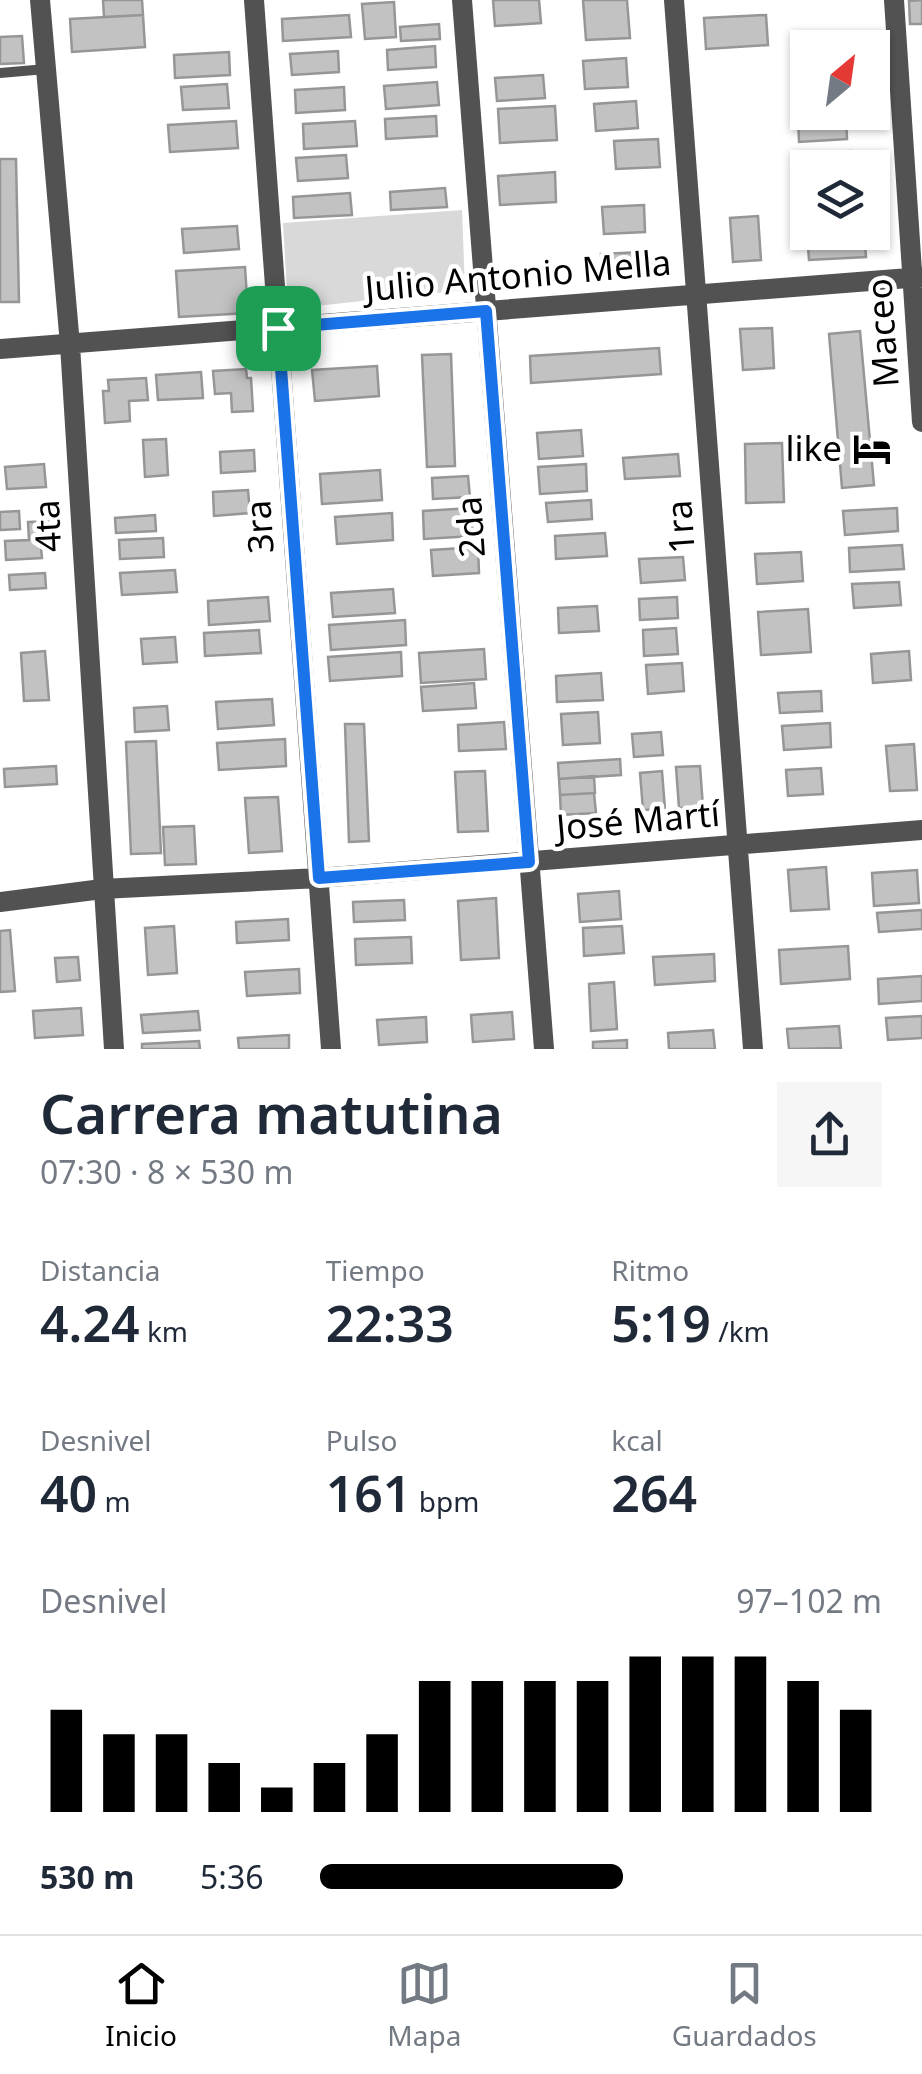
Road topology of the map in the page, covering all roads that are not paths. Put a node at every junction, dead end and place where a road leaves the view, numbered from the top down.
1 (40, 0) edge
2 (254, 0) edge
3 (462, 0) edge
4 (674, 0) edge
5 (894, 0) edge
6 (46, 69) junction
7 (0, 73) edge
8 (917, 277) edge
9 (696, 294) junction
10 (486, 311) junction
11 (278, 328) junction
12 (70, 344) junction
13 (0, 349) edge
14 (922, 422) edge
15 (922, 830) edge
16 (738, 845) junction
17 (529, 862) junction
18 (319, 878) junction
19 (102, 889) junction
20 (0, 902) edge
21 (114, 1049) edge
22 (331, 1049) edge
23 (544, 1049) edge
24 (754, 1049) edge

1 - 6 street, 4ta
2 - 11 street, 3ra
3 - 10 street, 2da
4 - 9 street, 1ra
5 - 8 street, Maceo
6 - 7 lane
6 - 12 street, 4ta
8 - 9 street, Julio Antonio Mella
8 - 14 street, Maceo
9 - 10 street, Julio Antonio Mella
9 - 16 street, 1ra
10 - 11 street, Julio Antonio Mella
10 - 17 street, 2da
11 - 12 street, Julio Antonio Mella
11 - 18 street, 3ra
12 - 13 street, Julio Antonio Mella
12 - 19 street, 4ta
15 - 16 street, José Martí
16 - 17 street, José Martí
16 - 24 street, 1ra
17 - 18 street, José Martí
17 - 23 street, 2da
18 - 19 street, José Martí
18 - 22 street, 3ra
19 - 20 street, José Martí
19 - 21 street, 4ta

